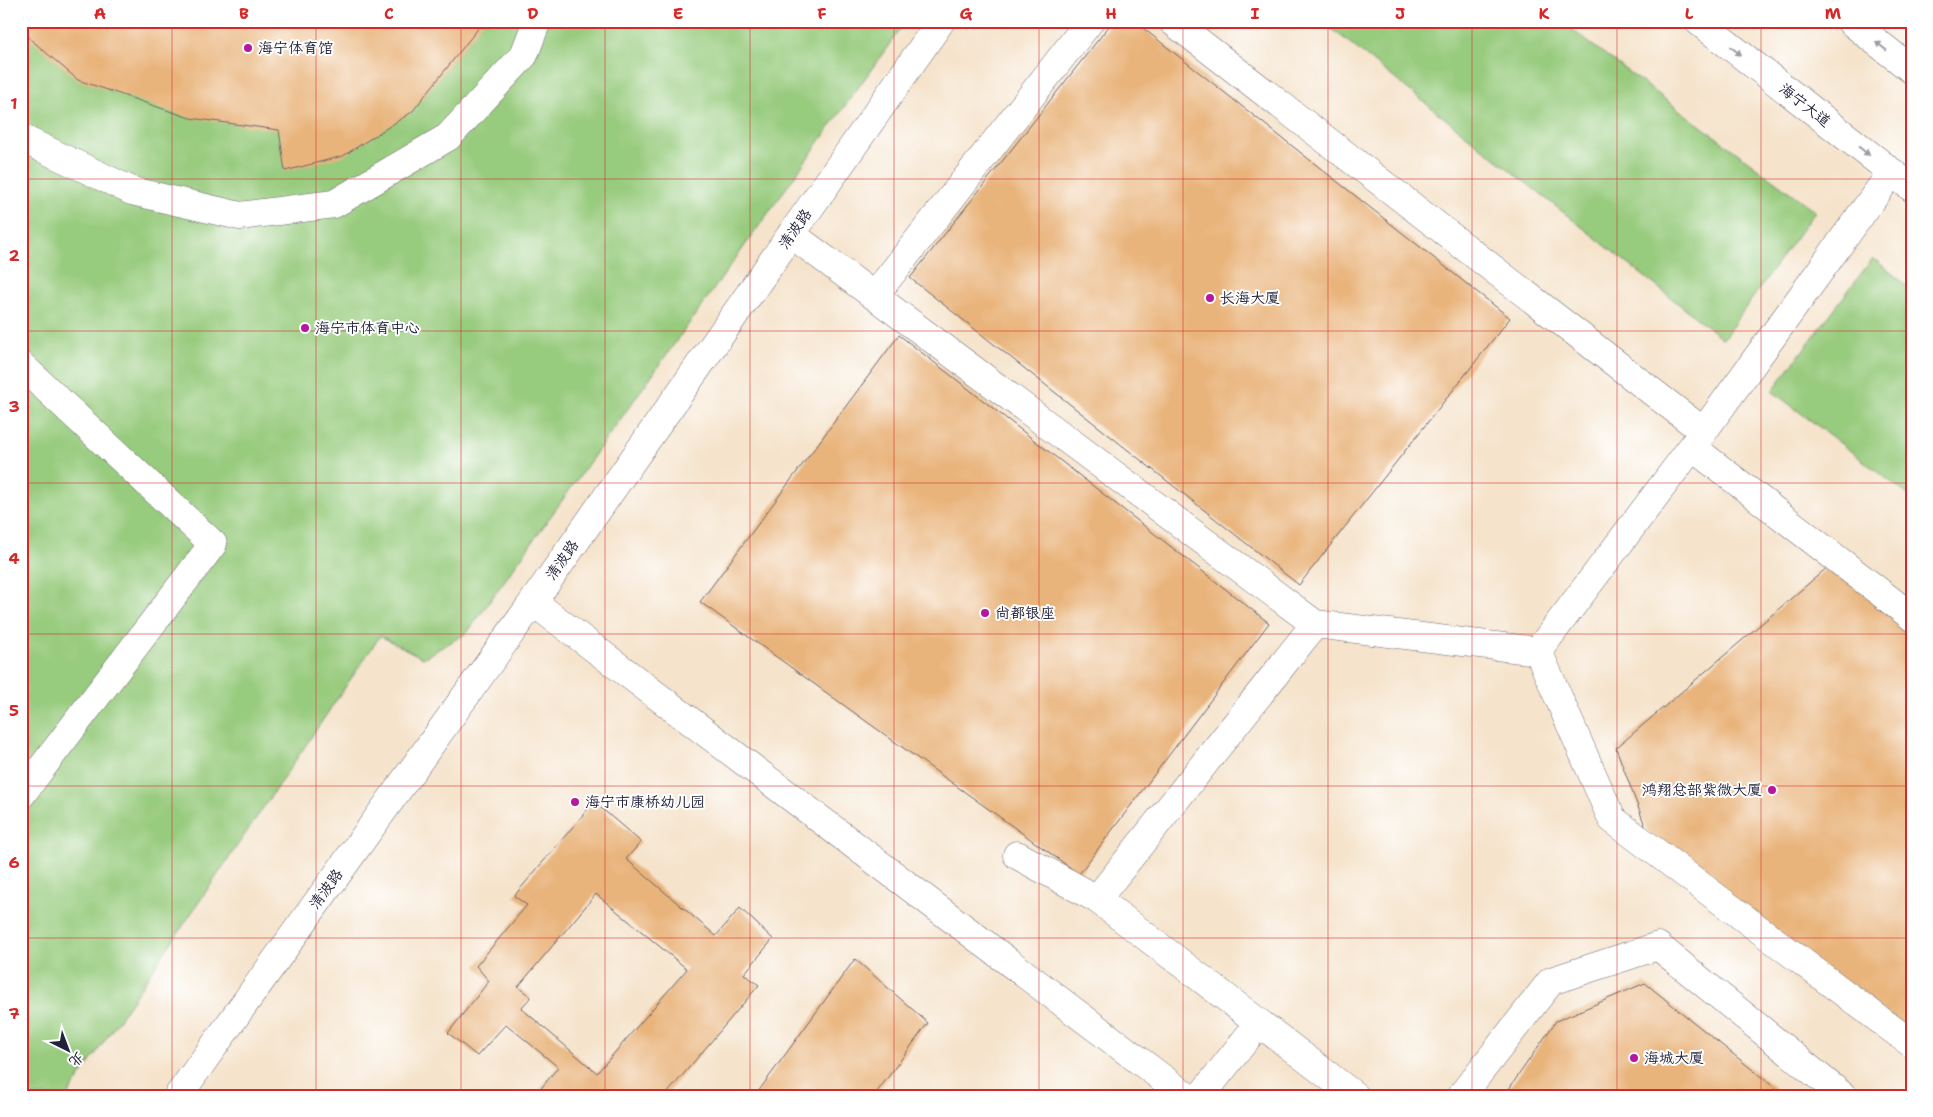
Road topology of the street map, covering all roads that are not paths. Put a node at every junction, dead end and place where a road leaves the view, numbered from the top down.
1 (537, 21) edge
2 (941, 21) edge
3 (1090, 21) edge
4 (1172, 21) edge
5 (1698, 21) edge
6 (1850, 21) edge
7 (1912, 70) edge
8 (21, 138) edge
9 (1902, 180) edge
10 (792, 234) junction
11 (874, 296) junction
12 (21, 365) edge
13 (1697, 439) junction
14 (533, 602) junction
15 (1912, 617) edge
16 (1315, 624) junction
17 (1538, 651) junction
18 (21, 795) edge
19 (1017, 855) dead end
20 (1097, 899) junction
21 (1260, 1023) junction
22 (1912, 1044) edge
23 (178, 1096) edge
24 (1186, 1096) edge
25 (1201, 1096) edge
26 (1355, 1096) edge
27 (1461, 1096) edge
28 (1843, 1096) edge

1 - 8 main road
2 - 10 main road, 清波路
3 - 11 main road
4 - 13 main road
5 -> 9 main road, 海宁大道
7 -> 6 main road
9 - 13 main road
10 - 11 main road
10 - 14 main road, 清波路
11 - 16 main road
12 - 18 main road
13 - 15 main road
13 - 17 main road
14 - 23 main road, 清波路
14 - 24 main road
16 - 17 main road
16 - 20 main road
17 - 22 main road
19 - 20 main road
20 - 21 main road
21 - 25 main road
21 - 26 main road
27 - 28 main road

